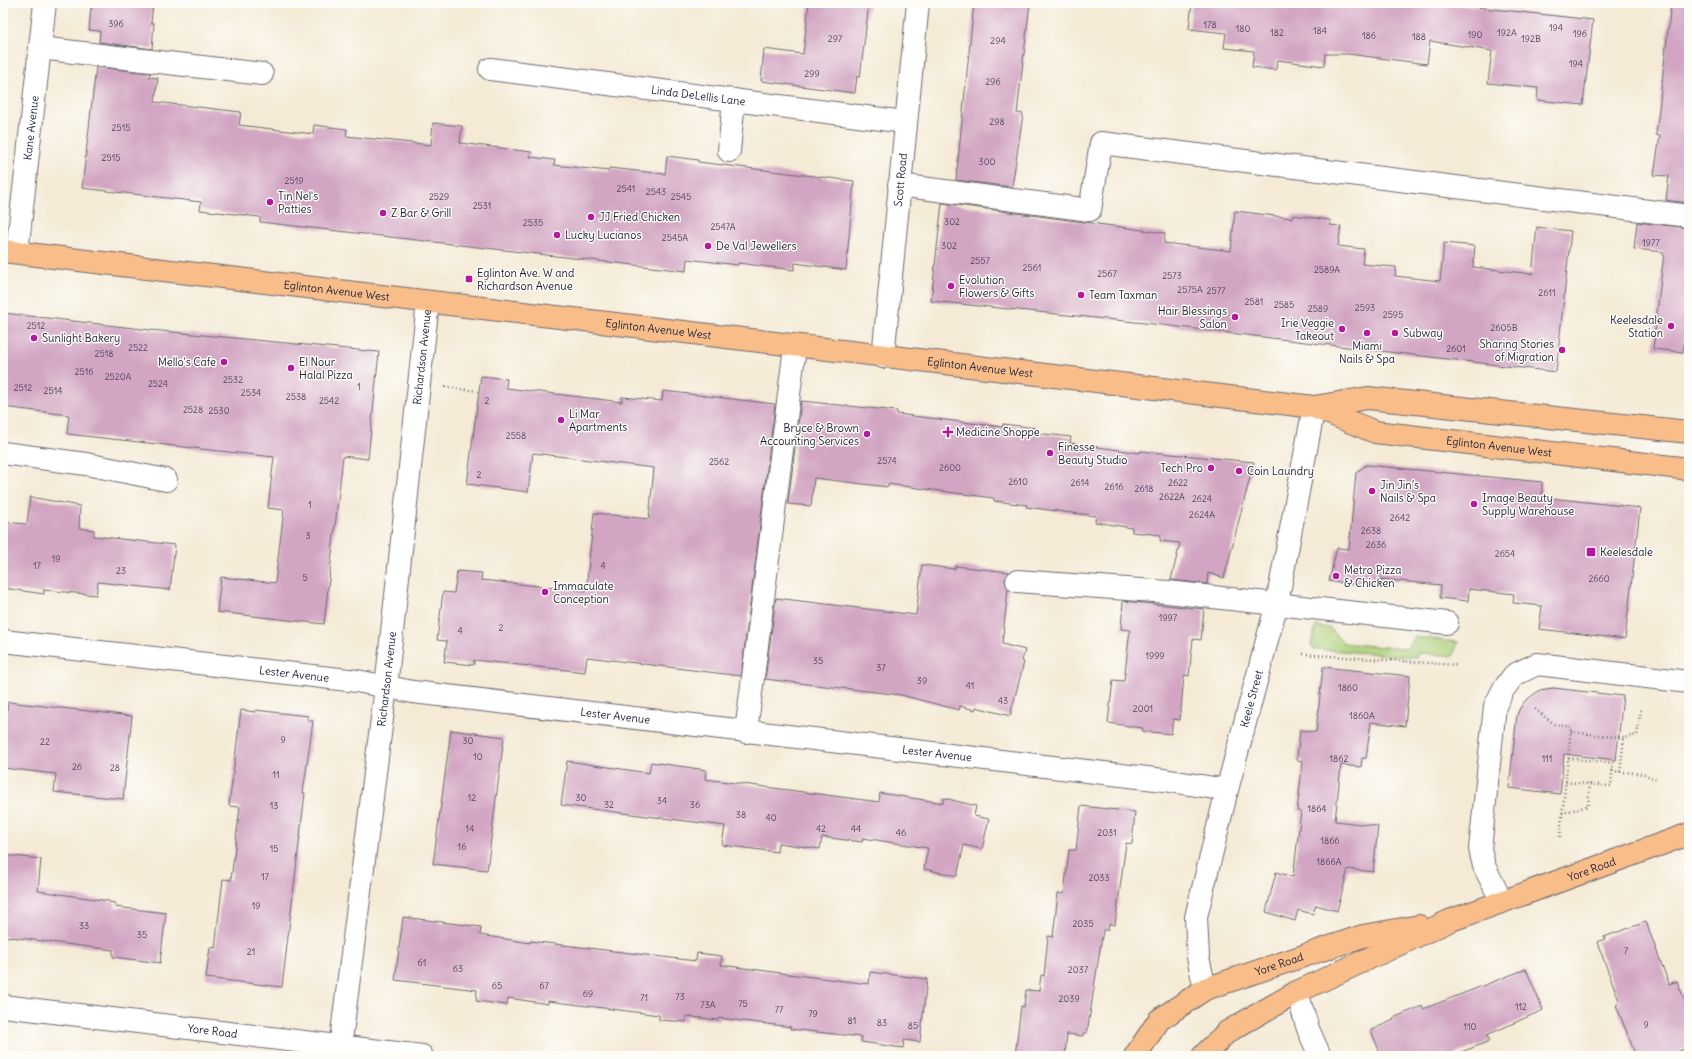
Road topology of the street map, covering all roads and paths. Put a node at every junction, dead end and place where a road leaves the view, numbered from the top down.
1 (45, 3) edge
2 (918, 3) edge
3 (40, 48) junction
4 (490, 69) dead end
5 (262, 74) dead end
6 (734, 100) junction
7 (905, 122) junction
8 (729, 151) dead end
9 (899, 185) junction
10 (1689, 216) edge
11 (10, 252) edge
12 (428, 302) junction
13 (795, 347) junction
14 (883, 357) junction
15 (420, 383) junction
16 (476, 391) dead end
17 (1314, 408) junction
18 (1689, 432) edge
19 (3, 453) edge
20 (1689, 469) edge
21 (166, 480) dead end
22 (1017, 581) dead end
23 (1277, 603) junction
24 (1447, 623) dead end
25 (3, 641) edge
26 (1302, 654) dead end
27 (1457, 665) dead end
28 (1689, 682) edge
29 (386, 687) junction
30 (1535, 709) dead end
31 (1641, 709) dead end
32 (746, 732) junction
33 (1571, 732) junction
34 (1624, 738) junction
35 (1568, 758) junction
36 (1612, 771) junction
37 (1620, 772) junction
38 (1657, 780) dead end
39 (1565, 782) junction
40 (1590, 784) junction
41 (1227, 790) junction
42 (1562, 813) junction
43 (1689, 834) edge
44 (1560, 836) dead end
45 (1502, 902) junction
46 (1449, 921) junction
47 (1205, 989) junction
48 (1297, 992) junction
49 (3, 1006) edge
50 (340, 1051) edge
51 (422, 1056) edge
52 (1136, 1056) edge
53 (1203, 1056) edge
54 (1320, 1056) edge

1 - 3 street, Kane Avenue
2 - 7 street, Scott Road
3 - 5 street
3 - 11 street, Kane Avenue
4 - 6 street, Linda DeLellis Lane
6 - 7 street, Linda DeLellis Lane
6 - 8 street
7 - 9 street, Scott Road
9 - 10 street
9 - 14 street, Scott Road
11 - 12 main road, Eglinton Avenue West
12 - 13 main road, Eglinton Avenue West
12 - 15 street, Richardson Avenue
13 - 14 main road, Eglinton Avenue West
13 - 32 street
14 - 17 main road, Eglinton Avenue West
15 - 16 path
15 - 29 street, Richardson Avenue
17 - 18 main road, Eglinton Avenue West
17 - 20 main road, Eglinton Avenue West
17 - 23 street, Keele Street
19 - 21 street
22 - 23 street
23 - 24 street
23 - 41 street, Keele Street
25 - 29 street, Lester Avenue
26 - 27 path
28 - 45 street
29 - 32 street, Lester Avenue
29 - 50 street, Richardson Avenue
30 - 33 path
31 - 34 path
32 - 41 street, Lester Avenue
33 - 34 path
33 - 35 path
34 - 37 path
35 - 36 path
35 - 39 path
36 - 37 path
36 - 40 path
37 - 38 path
39 - 40 path
39 - 42 path
40 - 42 path
41 - 47 street, Keele Street
42 - 44 path
43 - 45 main road, Yore Road
45 - 46 main road, Yore Road
46 - 47 main road, Yore Road
46 - 48 main road, Yore Road
47 - 52 main road, Yore Road
48 - 53 main road, Yore Road
48 - 54 street
49 - 50 street, Yore Road
50 - 51 street, Yore Road

